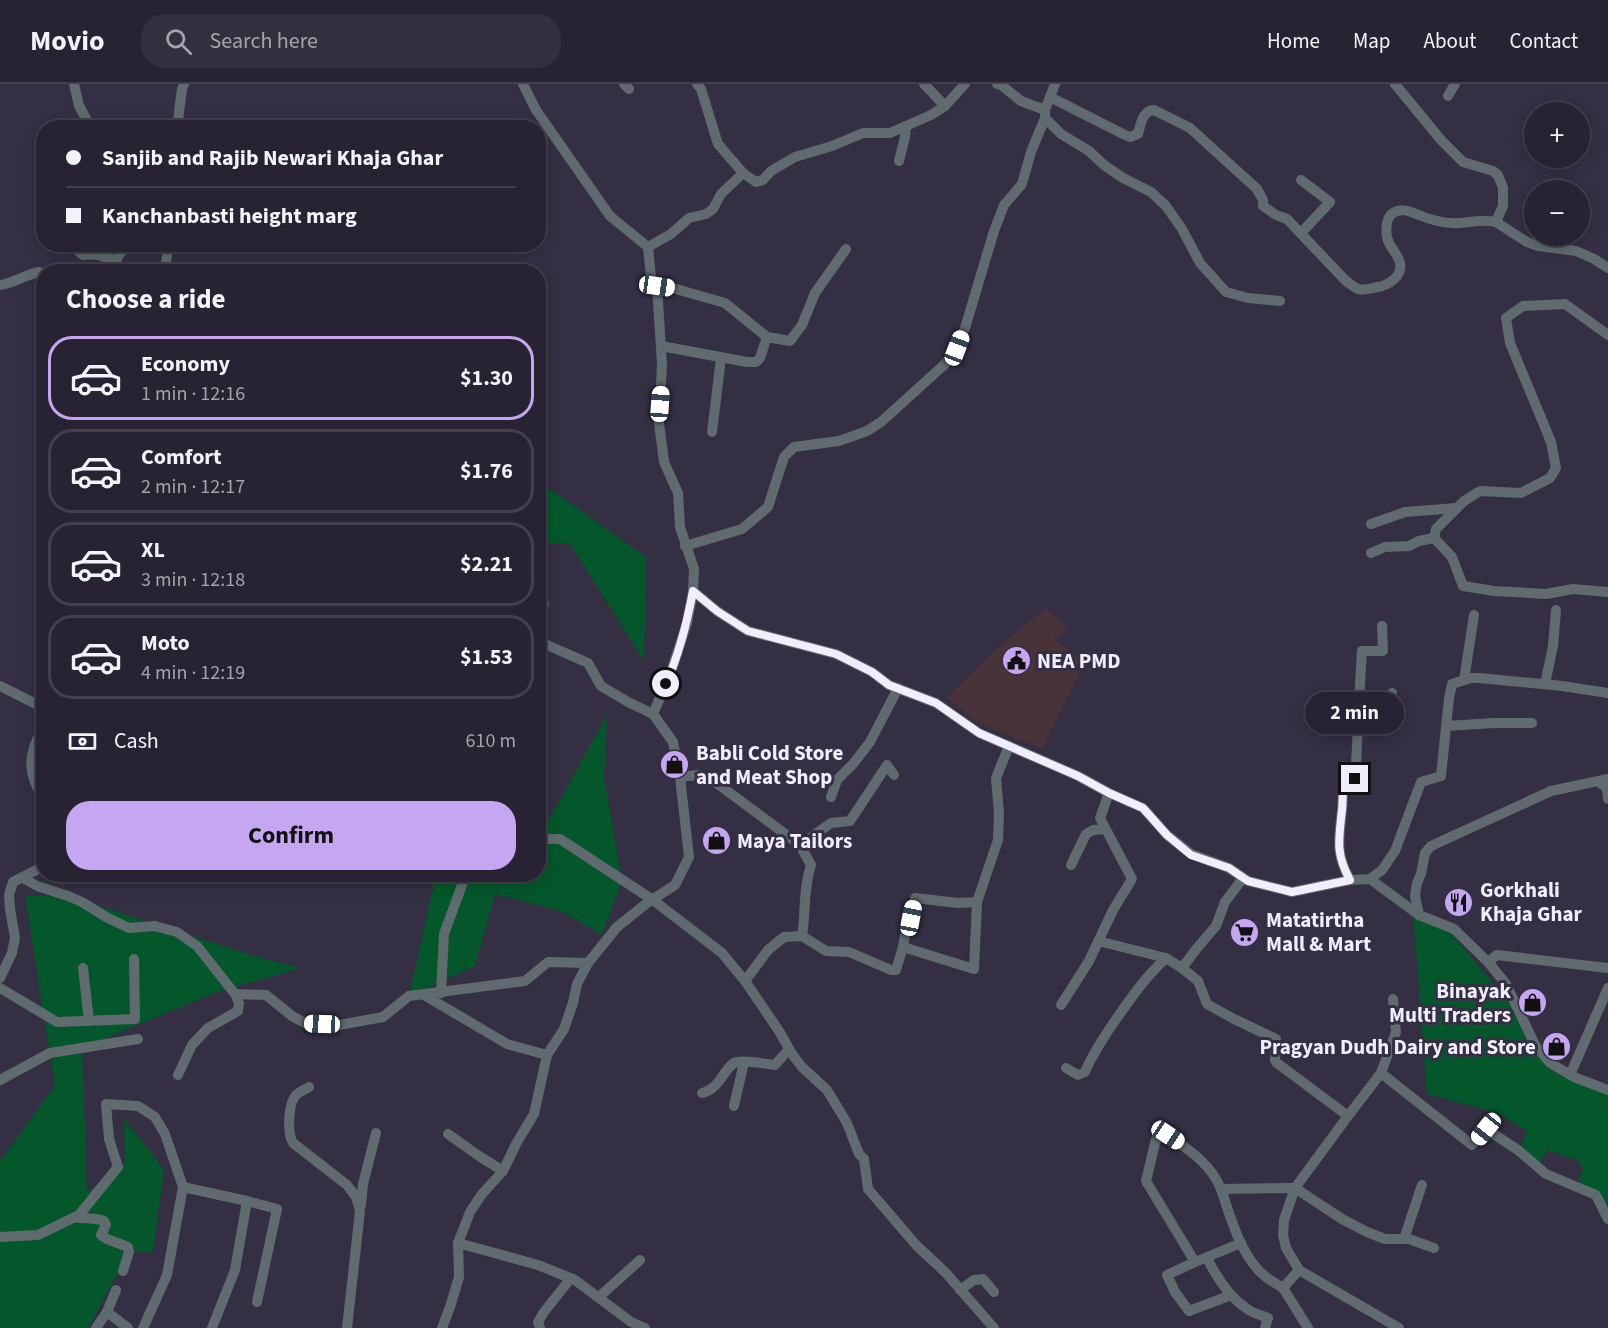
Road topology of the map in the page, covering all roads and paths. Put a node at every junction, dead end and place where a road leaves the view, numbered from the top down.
1 (74, 84) edge
2 (184, 84) edge
3 (523, 84) edge
4 (697, 84) edge
5 (924, 84) edge
6 (964, 84) edge
7 (997, 84) edge
8 (1055, 84) edge
9 (1395, 84) edge
10 (1455, 84) edge
11 (1448, 96) dead end
12 (1050, 97) junction
13 (945, 106) junction
14 (1045, 114) junction
15 (87, 120) edge
16 (178, 120) edge
17 (543, 120) edge
18 (546, 124) edge
19 (906, 126) junction
20 (899, 161) dead end
21 (743, 173) junction
22 (1301, 180) dead end
23 (1496, 222) junction
24 (1301, 233) junction
25 (648, 247) junction
26 (846, 249) dead end
27 (80, 252) edge
28 (112, 264) edge
29 (1608, 268) edge
30 (36, 272) edge
31 (0, 285) edge
32 (657, 286) junction
33 (1280, 301) dead end
34 (1608, 335) edge
35 (767, 337) junction
36 (661, 346) junction
37 (720, 358) junction
38 (712, 432) dead end
39 (1457, 508) junction
40 (1371, 524) dead end
41 (1434, 537) junction
42 (685, 546) junction
43 (1371, 553) dead end
44 (693, 591) junction
45 (1608, 592) edge
46 (1556, 610) dead end
47 (1474, 615) dead end
48 (1382, 626) dead end
49 (546, 645) edge
50 (1464, 680) junction
51 (1545, 684) junction
52 (0, 686) edge
53 (898, 688) junction
54 (1392, 693) dead end
55 (1608, 693) edge
56 (36, 704) edge
57 (1359, 712) junction
58 (653, 714) junction
59 (1532, 723) dead end
60 (1446, 726) junction
61 (36, 740) edge
62 (1009, 746) junction
63 (894, 775) dead end
64 (680, 777) junction
65 (1603, 780) edge
66 (36, 786) edge
67 (1109, 793) junction
68 (831, 797) dead end
69 (1608, 799) edge
70 (1105, 829) junction
71 (546, 838) edge
72 (800, 845) junction
73 (1071, 866) dead end
74 (36, 871) edge
75 (23, 878) junction
76 (1242, 878) junction
77 (1370, 879) junction
78 (1350, 880) junction
79 (463, 882) edge
80 (653, 900) junction
81 (977, 902) junction
82 (1419, 915) junction
83 (802, 936) junction
84 (1098, 941) junction
85 (903, 947) junction
86 (1166, 958) junction
87 (135, 959) dead end
88 (1488, 962) junction
89 (588, 963) junction
90 (83, 968) dead end
91 (1182, 968) junction
92 (1608, 968) edge
93 (0, 978) edge
94 (745, 981) junction
95 (0, 988) edge
96 (1608, 988) edge
97 (441, 993) junction
98 (235, 994) junction
99 (424, 994) junction
100 (1393, 999) dead end
101 (1061, 1005) dead end
102 (135, 1019) junction
103 (89, 1021) junction
104 (789, 1049) junction
105 (547, 1055) junction
106 (744, 1062) junction
107 (1066, 1068) dead end
108 (1382, 1073) junction
109 (178, 1075) dead end
110 (1569, 1075) junction
111 (0, 1080) edge
112 (309, 1088) dead end
113 (1608, 1090) edge
114 (702, 1093) dead end
115 (734, 1106) dead end
116 (1348, 1116) junction
117 (376, 1133) dead end
118 (448, 1134) dead end
119 (503, 1171) junction
120 (1422, 1185) dead end
121 (183, 1188) junction
122 (1295, 1188) junction
123 (1221, 1189) junction
124 (247, 1201) junction
125 (360, 1211) junction
126 (75, 1217) junction
127 (1608, 1219) edge
128 (0, 1237) edge
129 (1404, 1239) junction
130 (458, 1243) junction
131 (1240, 1243) junction
132 (1434, 1248) dead end
133 (1207, 1258) junction
134 (640, 1260) dead end
135 (1195, 1262) junction
136 (1299, 1270) junction
137 (123, 1271) dead end
138 (571, 1278) junction
139 (1283, 1288) junction
140 (116, 1290) dead end
141 (960, 1290) junction
142 (994, 1292) dead end
143 (1231, 1295) junction
144 (599, 1297) junction
145 (257, 1302) dead end
146 (107, 1312) junction
147 (96, 1328) edge
148 (129, 1328) edge
149 (143, 1328) edge
150 (212, 1328) edge
151 (347, 1328) edge
152 (442, 1328) edge
153 (540, 1328) edge
154 (645, 1328) edge
155 (994, 1328) edge
156 (1265, 1328) edge
157 (1308, 1328) edge
158 (1400, 1328) edge

1 - 15 street
2 - 16 street
3 - 17 street
4 - 21 street
5 - 13 street
6 - 13 street
7 - 14 street
8 - 12 street
9 - 23 street
10 - 11 street
12 - 14 street
12 - 24 street
13 - 19 street
14 - 33 street
14 - 42 street
18 - 25 street
19 - 20 street
19 - 21 street
21 - 25 street
22 - 24 street
23 - 24 street
23 - 29 street
25 - 32 street
26 - 35 street
27 - 28 street
30 - 31 street
32 - 35 street
32 - 36 street
34 - 39 street
35 - 37 street
36 - 37 street
36 - 42 street
37 - 38 street
39 - 40 street
39 - 41 street
41 - 43 street
41 - 45 street
42 - 44 street
44 - 53 street
44 - 58 street
46 - 51 street
47 - 50 street
48 - 57 street
49 - 58 street
50 - 51 street
50 - 60 street
51 - 55 street
52 - 56 street
53 - 62 street
53 - 68 street
54 - 57 street
57 - 78 street
58 - 64 street
59 - 60 street
60 - 77 street
61 - 66 street
62 - 67 street
62 - 81 street
63 - 72 street
64 - 72 street
64 - 80 street
65 - 69 street
65 - 82 street
67 - 70 street
67 - 76 street
70 - 73 street
70 - 84 street
71 - 80 street
72 - 83 street
74 - 75 street
75 - 93 street
75 - 98 street
76 - 78 street
76 - 91 street
77 - 78 street
77 - 82 street
79 - 97 street
80 - 89 street
80 - 94 street
81 - 85 street
81 - 85 street
82 - 88 street
83 - 85 street
83 - 94 street
84 - 86 street
84 - 101 street
86 - 91 street
86 - 107 street
87 - 102 street
88 - 92 street
88 - 110 street
89 - 97 street
89 - 105 street
90 - 103 street
91 - 116 street
94 - 104 street
95 - 103 street
96 - 110 street
97 - 99 street
98 - 99 street
98 - 109 street
99 - 105 street
100 - 108 street
102 - 103 street
102 - 111 street
104 - 106 street
104 - 141 street
105 - 119 street
106 - 114 street
106 - 115 street
108 - 116 street
108 - 127 street
110 - 113 street
112 - 125 street
116 - 122 street
117 - 125 street
118 - 119 street
119 - 130 street
120 - 129 street
121 - 124 street
121 - 126 street
121 - 149 street
122 - 123 street
122 - 129 street
122 - 136 street
123 - 131 street
123 - 135 street
124 - 145 street
124 - 150 street
125 - 151 street
126 - 128 street
126 - 137 street
129 - 132 street
130 - 138 street
130 - 152 street
131 - 133 street
131 - 139 street
133 - 135 street
133 - 143 street
134 - 144 street
135 - 143 street
136 - 139 street
136 - 158 street
138 - 144 street
138 - 153 street
139 - 157 street
140 - 146 street
141 - 142 street
141 - 155 street
143 - 156 street
144 - 154 street
146 - 147 street
146 - 148 street

